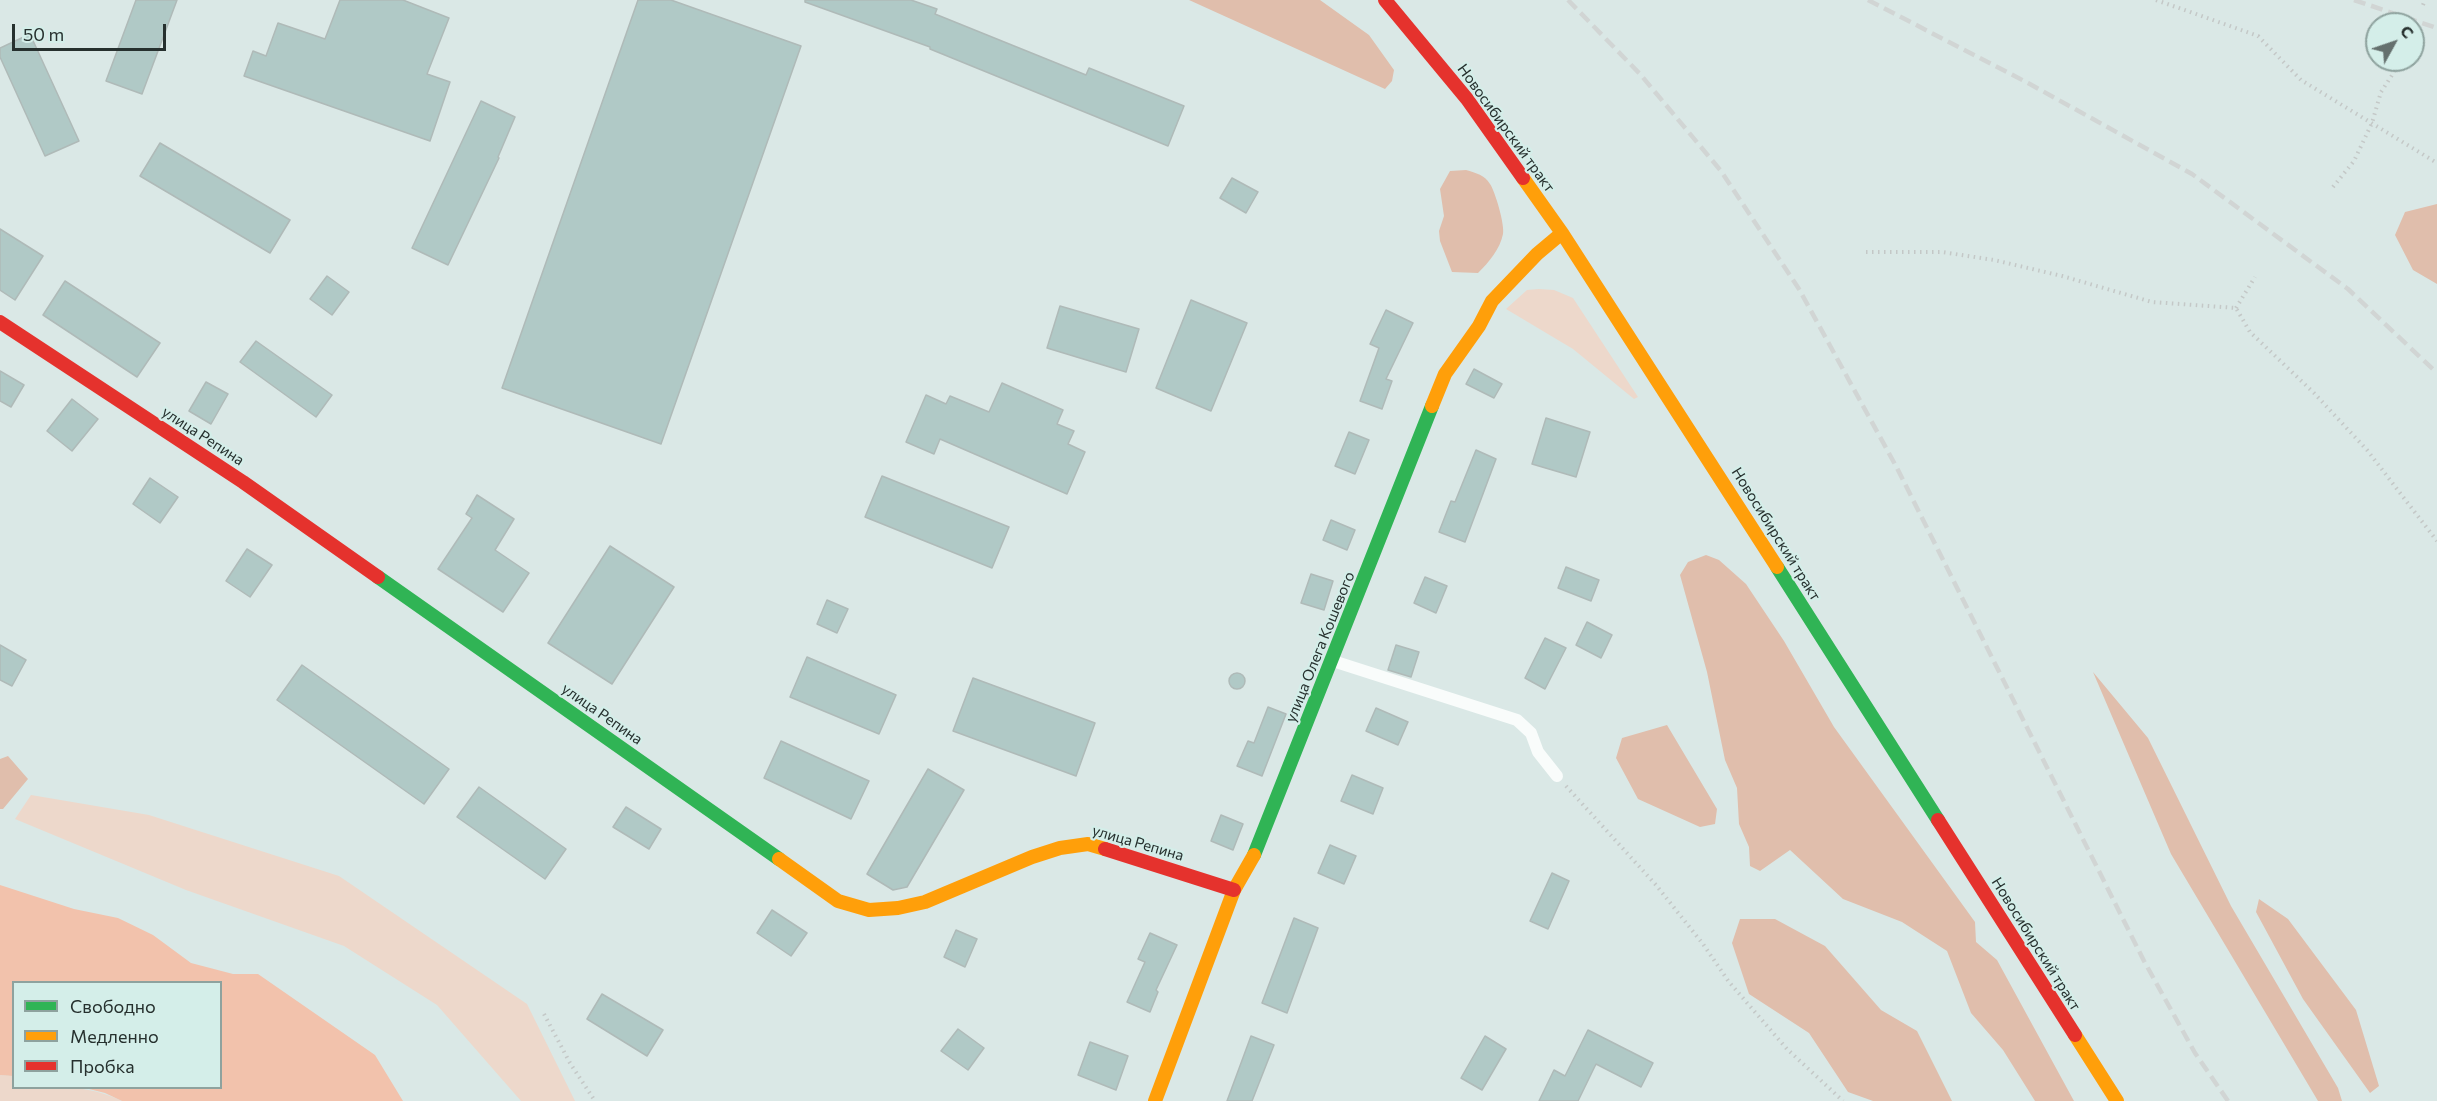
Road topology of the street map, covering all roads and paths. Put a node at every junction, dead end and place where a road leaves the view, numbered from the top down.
1 (1385, 0) edge
2 (2156, 0) edge
3 (2394, 72) edge
4 (2372, 123) junction
5 (2437, 164) edge
6 (2333, 187) dead end
7 (1562, 233) junction
8 (1866, 252) dead end
9 (2255, 277) dead end
10 (2236, 308) junction
11 (0, 322) edge
12 (2437, 541) edge
13 (1332, 660) junction
14 (1557, 776) joint
15 (1234, 890) junction
16 (544, 1014) dead end
17 (595, 1101) edge
18 (1155, 1101) edge
19 (1843, 1101) edge
20 (2117, 1101) edge

1 - 7 street, Новосибирский тракт
2 - 4 path
3 - 4 path
4 - 5 path
4 - 6 path
7 - 13 street, улица Олега Кошевого
7 - 20 street, Новосибирский тракт
8 - 10 path
9 - 10 path
10 - 12 path
11 - 15 street, улица Репина
13 - 14 lane
13 - 15 street, улица Олега Кошевого
14 - 19 path
15 - 18 street, улица Олега Кошевого
16 - 17 path

